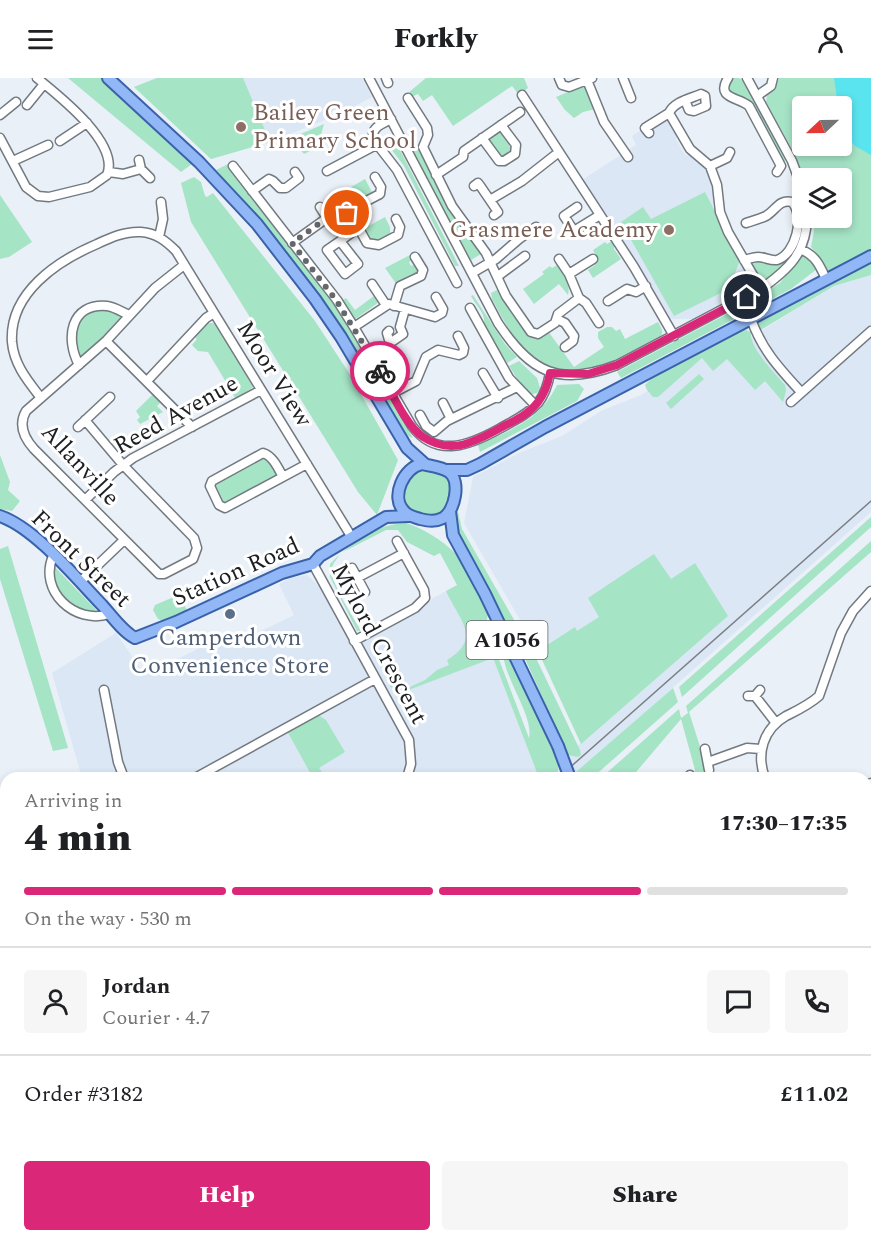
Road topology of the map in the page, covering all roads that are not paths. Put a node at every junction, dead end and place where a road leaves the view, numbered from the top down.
1 (108, 78) edge
2 (369, 78) edge
3 (559, 78) edge
4 (623, 78) edge
5 (728, 78) edge
6 (747, 78) edge
7 (773, 78) edge
8 (590, 79) edge
9 (41, 81) edge
10 (522, 95) dead end
11 (628, 96) dead end
12 (757, 96) junction
13 (28, 98) dead end
14 (413, 99) dead end
15 (685, 100) dead end
16 (16, 102) dead end
17 (520, 112) dead end
18 (669, 113) junction
19 (0, 115) edge
20 (391, 119) junction
21 (87, 123) junction
22 (501, 124) junction
23 (649, 133) dead end
24 (63, 136) dead end
25 (0, 138) edge
26 (482, 138) junction
27 (48, 145) dead end
28 (376, 145) junction
29 (559, 153) junction
30 (628, 157) dead end
31 (13, 161) junction
32 (233, 166) dead end
33 (710, 166) junction
34 (731, 167) dead end
35 (795, 168) edge
36 (327, 171) dead end
37 (109, 172) junction
38 (295, 172) dead end
39 (777, 172) dead end
40 (436, 176) junction
41 (150, 178) dead end
42 (375, 180) dead end
43 (474, 186) dead end
44 (252, 191) junction
45 (162, 200) dead end
46 (490, 200) junction
47 (320, 207) dead end
48 (574, 212) dead end
49 (350, 214) junction
50 (600, 214) junction
51 (494, 215) dead end
52 (327, 218) junction
53 (395, 223) dead end
54 (750, 223) dead end
55 (536, 227) dead end
56 (358, 228) junction
57 (805, 228) edge
58 (159, 237) junction
59 (340, 241) dead end
60 (292, 243) junction
61 (802, 250) junction
62 (525, 256) dead end
63 (871, 256) edge
64 (559, 259) dead end
65 (415, 260) dead end
66 (744, 260) junction
67 (491, 262) junction
68 (590, 262) dead end
69 (184, 265) junction
70 (472, 273) junction
71 (569, 274) junction
72 (498, 276) junction
73 (826, 279) junction
74 (457, 283) dead end
75 (372, 284) dead end
76 (646, 286) junction
77 (761, 289) junction
78 (579, 298) junction
79 (436, 301) dead end
80 (608, 301) dead end
81 (390, 305) junction
82 (470, 308) dead end
83 (405, 309) junction
84 (214, 313) junction
85 (129, 315) junction
86 (557, 319) junction
87 (751, 319) junction
88 (599, 323) dead end
89 (354, 327) junction
90 (389, 331) dead end
91 (871, 331) edge
92 (674, 336) junction
93 (458, 339) dead end
94 (106, 341) junction
95 (565, 347) dead end
96 (79, 365) junction
97 (550, 373) junction
98 (483, 376) dead end
99 (147, 381) junction
100 (517, 387) junction
101 (261, 390) junction
102 (801, 392) junction
103 (393, 393) junction
104 (110, 397) dead end
105 (41, 398) junction
106 (498, 398) junction
107 (791, 402) dead end
108 (443, 403) dead end
109 (536, 405) junction
110 (420, 415) dead end
111 (451, 419) junction
112 (85, 420) junction
113 (78, 427) dead end
114 (192, 427) junction
115 (406, 448) junction
116 (307, 464) junction
117 (123, 465) junction
118 (426, 465) junction
119 (445, 470) junction
120 (467, 470) junction
121 (404, 476) junction
122 (283, 477) junction
123 (456, 488) junction
124 (398, 498) junction
125 (85, 500) junction
126 (450, 511) junction
127 (0, 516) edge
128 (409, 516) junction
129 (386, 517) junction
130 (436, 521) junction
131 (453, 535) junction
132 (351, 536) junction
133 (124, 540) junction
134 (397, 541) dead end
135 (404, 553) junction
136 (53, 556) junction
137 (313, 564) junction
138 (352, 568) dead end
139 (357, 578) junction
140 (80, 582) junction
141 (365, 592) dead end
142 (870, 595) edge
143 (109, 614) junction
144 (130, 635) joint
145 (354, 641) junction
146 (375, 679) junction
147 (104, 690) dead end
148 (754, 694) dead end
149 (776, 723) junction
150 (705, 749) dead end
151 (761, 749) junction
152 (122, 772) edge
153 (206, 772) edge
154 (409, 772) edge
155 (568, 772) edge
156 (762, 772) edge

1 - 115 main road
2 - 20 street
3 - 8 street
4 - 11 street
5 - 39 street
6 - 12 street
7 - 12 street
8 - 30 street
9 - 13 street
9 - 21 street
10 - 29 street
12 - 35 street
14 - 40 street
15 - 18 street
16 - 19 street
17 - 22 street
18 - 23 street
18 - 33 street
20 - 28 street
20 - 70 street
21 - 24 street
21 - 37 street
22 - 26 street
22 - 26 street
25 - 31 street
26 - 40 street
27 - 31 street
28 - 36 street
28 - 74 street
29 - 46 street
29 - 50 street
31 - 37 street
32 - 44 street
33 - 34 street
33 - 66 street
37 - 41 street
38 - 44 street
40 - 67 street
42 - 49 street
43 - 46 street
44 - 60 street
45 - 58 street
46 - 51 street
47 - 52 street
48 - 50 street
49 - 52 street
49 - 56 street
50 - 76 street
52 - 60 street
53 - 56 street
54 - 66 street
55 - 67 street
56 - 59 street
57 - 61 street
58 - 69 street, Moor View
58 - 105 street
60 - 89 street
61 - 73 street
61 - 77 street
62 - 72 street
63 - 73 main road
64 - 71 street
65 - 81 street
66 - 77 street
67 - 70 street
67 - 72 street
68 - 71 street
69 - 84 street, Moor View
69 - 85 street, Allanville
70 - 97 street
71 - 78 street
72 - 86 street
73 - 87 main road
75 - 81 street
76 - 80 street
76 - 92 street
77 - 92 street
78 - 86 street
78 - 88 street
79 - 83 street
81 - 83 street
81 - 89 street
82 - 100 street
83 - 90 street
84 - 99 street
84 - 101 street, Moor View
85 - 94 street, Allanville
85 - 96 street
86 - 95 street
87 - 102 street
87 - 120 main road
89 - 103 street
91 - 102 street
92 - 97 street
93 - 103 street
94 - 96 street, Allanville
94 - 99 street
96 - 105 street, Allanville
97 - 109 street
98 - 106 street
99 - 114 street
100 - 106 street
100 - 109 street
101 - 114 street, Reed Avenue
101 - 116 street, Moor View
102 - 107 street
103 - 109 street
104 - 112 street
105 - 125 street, Allanville
106 - 111 street
108 - 111 street
110 - 111 street
112 - 113 street
112 - 117 street
114 - 117 street, Reed Avenue
115 - 118 main road
115 - 121 main road
116 - 122 street
116 - 132 street, Moor View
117 - 125 street, Reed Avenue
117 - 133 street, Allanville
118 - 119 main road
118 - 121 main road
119 - 120 main road
119 - 123 main road
120 - 123 main road
121 - 124 main road
122 - 122 street
123 - 126 main road
124 - 128 main road
124 - 129 main road, Station Road
125 - 133 street, Allanville
126 - 130 main road
126 - 131 main road, A1056
127 - 136 main road, Front Street
128 - 129 main road, Station Road
128 - 130 main road
129 - 132 main road, Station Road
130 - 131 main road, A1056
131 - 155 main road, A1056, bridge
132 - 137 main road, Station Road
133 - 140 street, Allanville
134 - 135 street
135 - 139 street
135 - 145 street
136 - 140 main road, Front Street
136 - 143 street
137 - 144 main road, Station Road
137 - 145 street, Mylord Crescent
138 - 139 street
139 - 141 street
140 - 143 main road, Front Street
142 - 149 street
143 - 144 main road, Front Street
145 - 146 street, Mylord Crescent
146 - 153 street
146 - 154 street, Mylord Crescent
147 - 152 street
148 - 149 street
149 - 151 street
150 - 151 street
151 - 156 street

